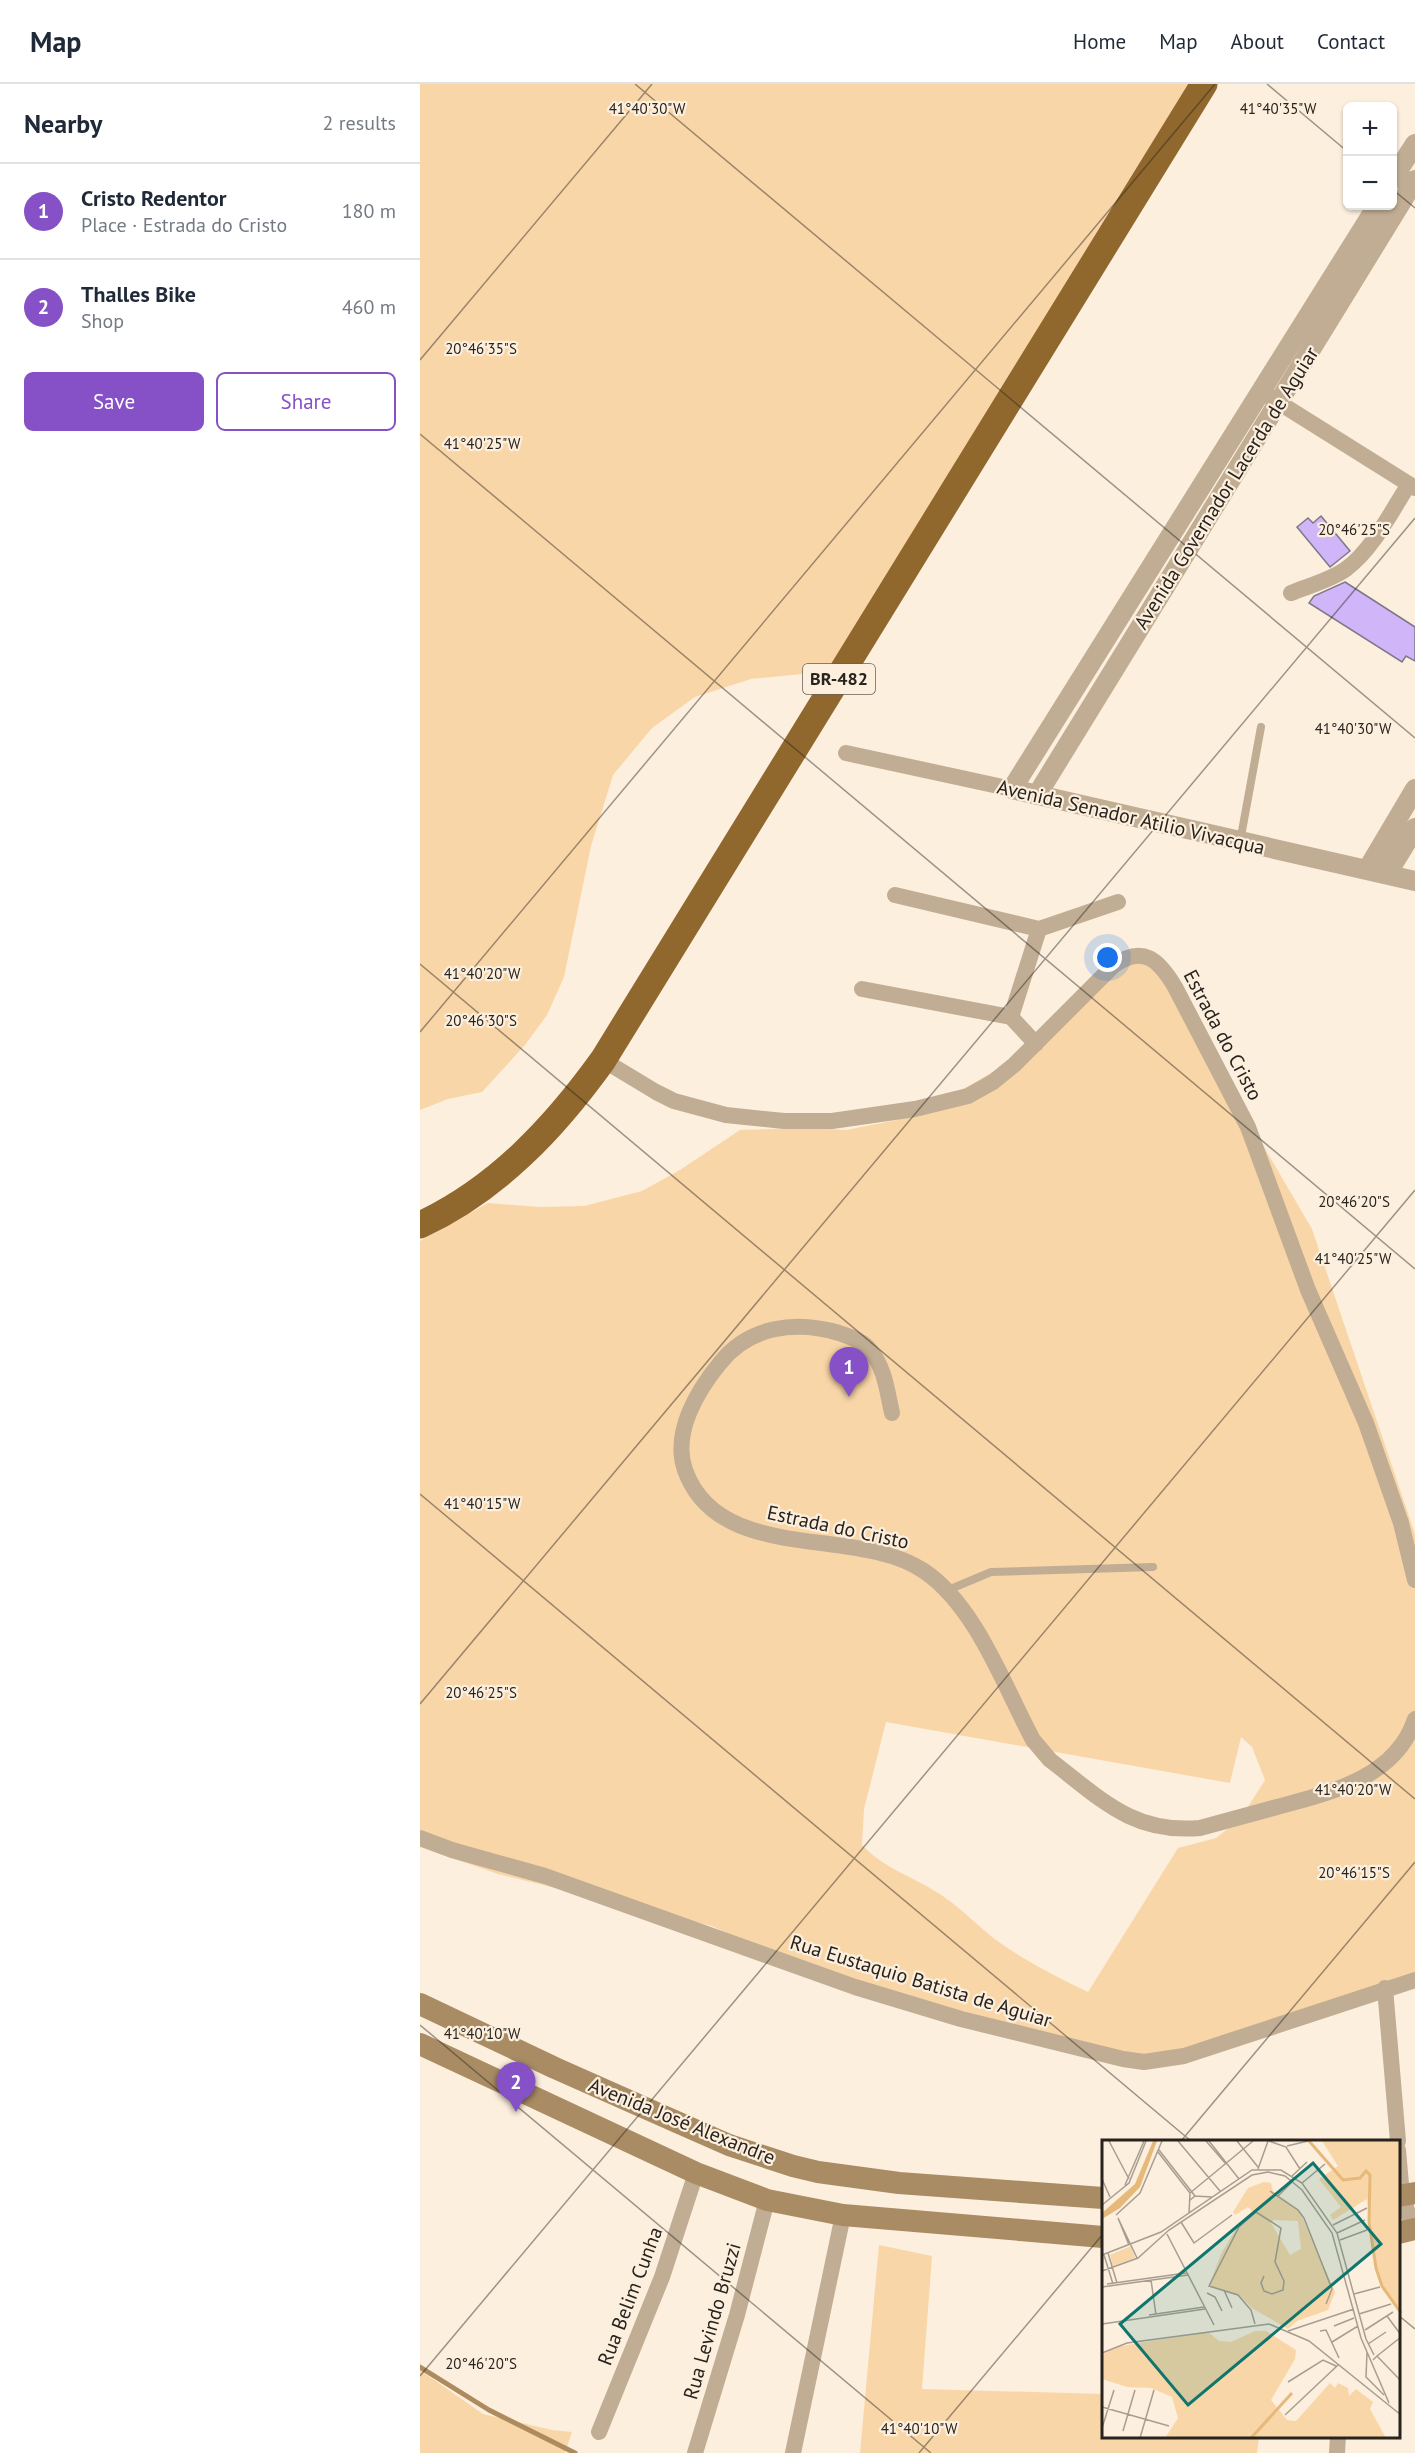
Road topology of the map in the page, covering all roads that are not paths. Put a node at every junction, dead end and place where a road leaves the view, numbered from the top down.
1 (1204, 84) edge
2 (1415, 144) edge
3 (1397, 172) edge
4 (1415, 180) edge
5 (1375, 210) edge
6 (1262, 392) junction
7 (1280, 402) junction
8 (1412, 486) edge
9 (1291, 593) dead end
10 (1261, 727) dead end
11 (846, 753) dead end
12 (1012, 789) junction
13 (1415, 789) edge
14 (1037, 795) junction
15 (1415, 828) edge
16 (1240, 842) junction
17 (1366, 870) junction
18 (1387, 874) junction
19 (1415, 881) edge
20 (895, 895) dead end
21 (1118, 902) dead end
22 (1040, 929) junction
23 (862, 989) dead end
24 (1011, 1017) junction
25 (1036, 1044) junction
26 (603, 1060) junction
27 (420, 1226) edge
28 (892, 1413) dead end
29 (1154, 1567) dead end
30 (1415, 1580) edge
31 (948, 1590) junction
32 (1415, 1719) edge
33 (420, 1838) edge
34 (1415, 1980) edge
35 (1385, 1988) junction
36 (420, 2004) edge
37 (420, 2044) edge
38 (563, 2072) junction
39 (548, 2105) junction
40 (1398, 2140) edge
41 (1400, 2163) edge
42 (696, 2173) junction
43 (1405, 2195) edge
44 (1102, 2198) edge
45 (767, 2200) junction
46 (843, 2215) junction
47 (1409, 2231) edge
48 (1102, 2237) edge
49 (599, 2432) dead end
50 (1338, 2438) edge
51 (695, 2453) edge
52 (793, 2453) edge
53 (1337, 2453) edge

1 - 26 highway, BR-482
2 - 3 street
4 - 7 street, Avenida Governador Lacerda de Aguiar
5 - 6 street, Avenida Governador Lacerda de Aguiar
6 - 7 street
6 - 12 street, Avenida Governador Lacerda de Aguiar
7 - 8 street
7 - 14 street, Avenida Governador Lacerda de Aguiar
8 - 9 street
10 - 16 lane
11 - 12 street, Avenida Senador Atilio Vivacqua
12 - 14 street, Avenida Senador Atilio Vivacqua
13 - 17 street
14 - 16 street, Avenida Senador Atilio Vivacqua
15 - 18 street
16 - 17 street, Avenida Senador Atilio Vivacqua
17 - 18 street, Avenida Senador Atilio Vivacqua
18 - 19 street, Avenida Senador Atilio Vivacqua
20 - 22 street
21 - 22 street
22 - 24 street
23 - 24 street
24 - 25 street
25 - 26 street, Estrada do Cristo
25 - 30 street, Estrada do Cristo
26 - 27 highway, BR-482
28 - 31 street, Estrada do Cristo
29 - 31 lane
31 - 32 street, Estrada do Cristo
33 - 35 street, Rua Eustaquio Batista de Aguiar
34 - 35 street, Rua Eustaquio Batista de Aguiar
35 - 40 street
36 - 38 main road, Avenida José Alexandre
37 - 39 main road
38 - 39 main road
38 - 44 main road, Avenida José Alexandre
39 - 42 main road
41 - 43 street
42 - 45 main road
42 - 49 street, Rua Belim Cunha
43 - 47 street
45 - 46 main road
45 - 51 street, Rua Levindo Bruzzi
46 - 48 main road
46 - 52 street
50 - 53 street

